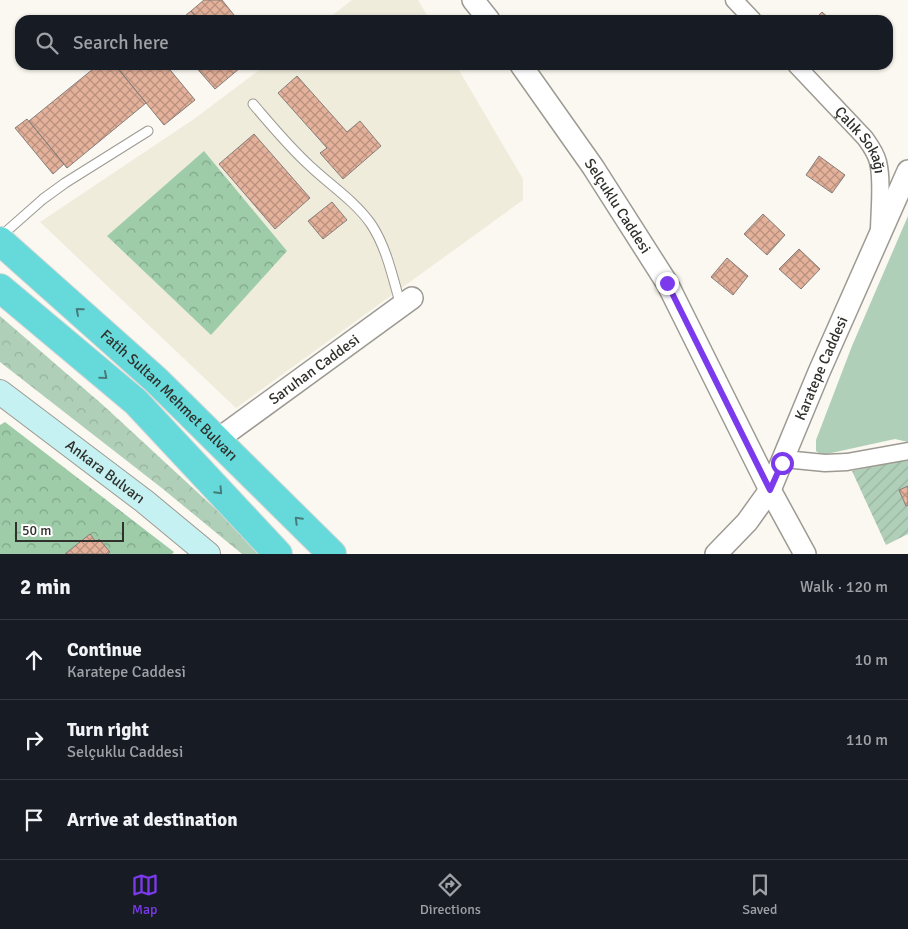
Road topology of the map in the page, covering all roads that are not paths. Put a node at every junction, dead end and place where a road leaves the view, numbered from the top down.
1 (473, 0) edge
2 (734, 0) edge
3 (485, 15) edge
4 (748, 15) edge
5 (525, 70) edge
6 (801, 70) edge
7 (253, 104) dead end
8 (148, 131) dead end
9 (908, 171) edge
10 (879, 234) junction
11 (0, 237) edge
12 (0, 241) edge
13 (0, 288) edge
14 (406, 302) joint
15 (0, 392) edge
16 (217, 440) junction
17 (908, 452) edge
18 (784, 460) junction
19 (770, 490) junction
20 (208, 554) edge
21 (278, 554) edge
22 (332, 554) edge
23 (716, 554) edge
24 (805, 554) edge

1 - 3 street
2 - 4 street
5 - 19 street, Selçuklu Caddesi
6 - 10 street, Çalık Sokağı
7 - 14 lane
8 - 11 lane
9 - 10 street, Karatepe Caddesi
10 - 18 street, Karatepe Caddesi
16 -> 12 highway, Fatih Sultan Mehmet Bulvarı
13 -> 21 highway, Fatih Sultan Mehmet Bulvarı
14 - 16 street, Saruhan Caddesi
15 - 20 main road, Ankara Bulvarı
22 -> 16 highway, Fatih Sultan Mehmet Bulvarı
17 - 18 street
18 - 19 street, Karatepe Caddesi
19 - 23 street, Karatepe Caddesi
19 - 24 street, Selçuklu Caddesi

